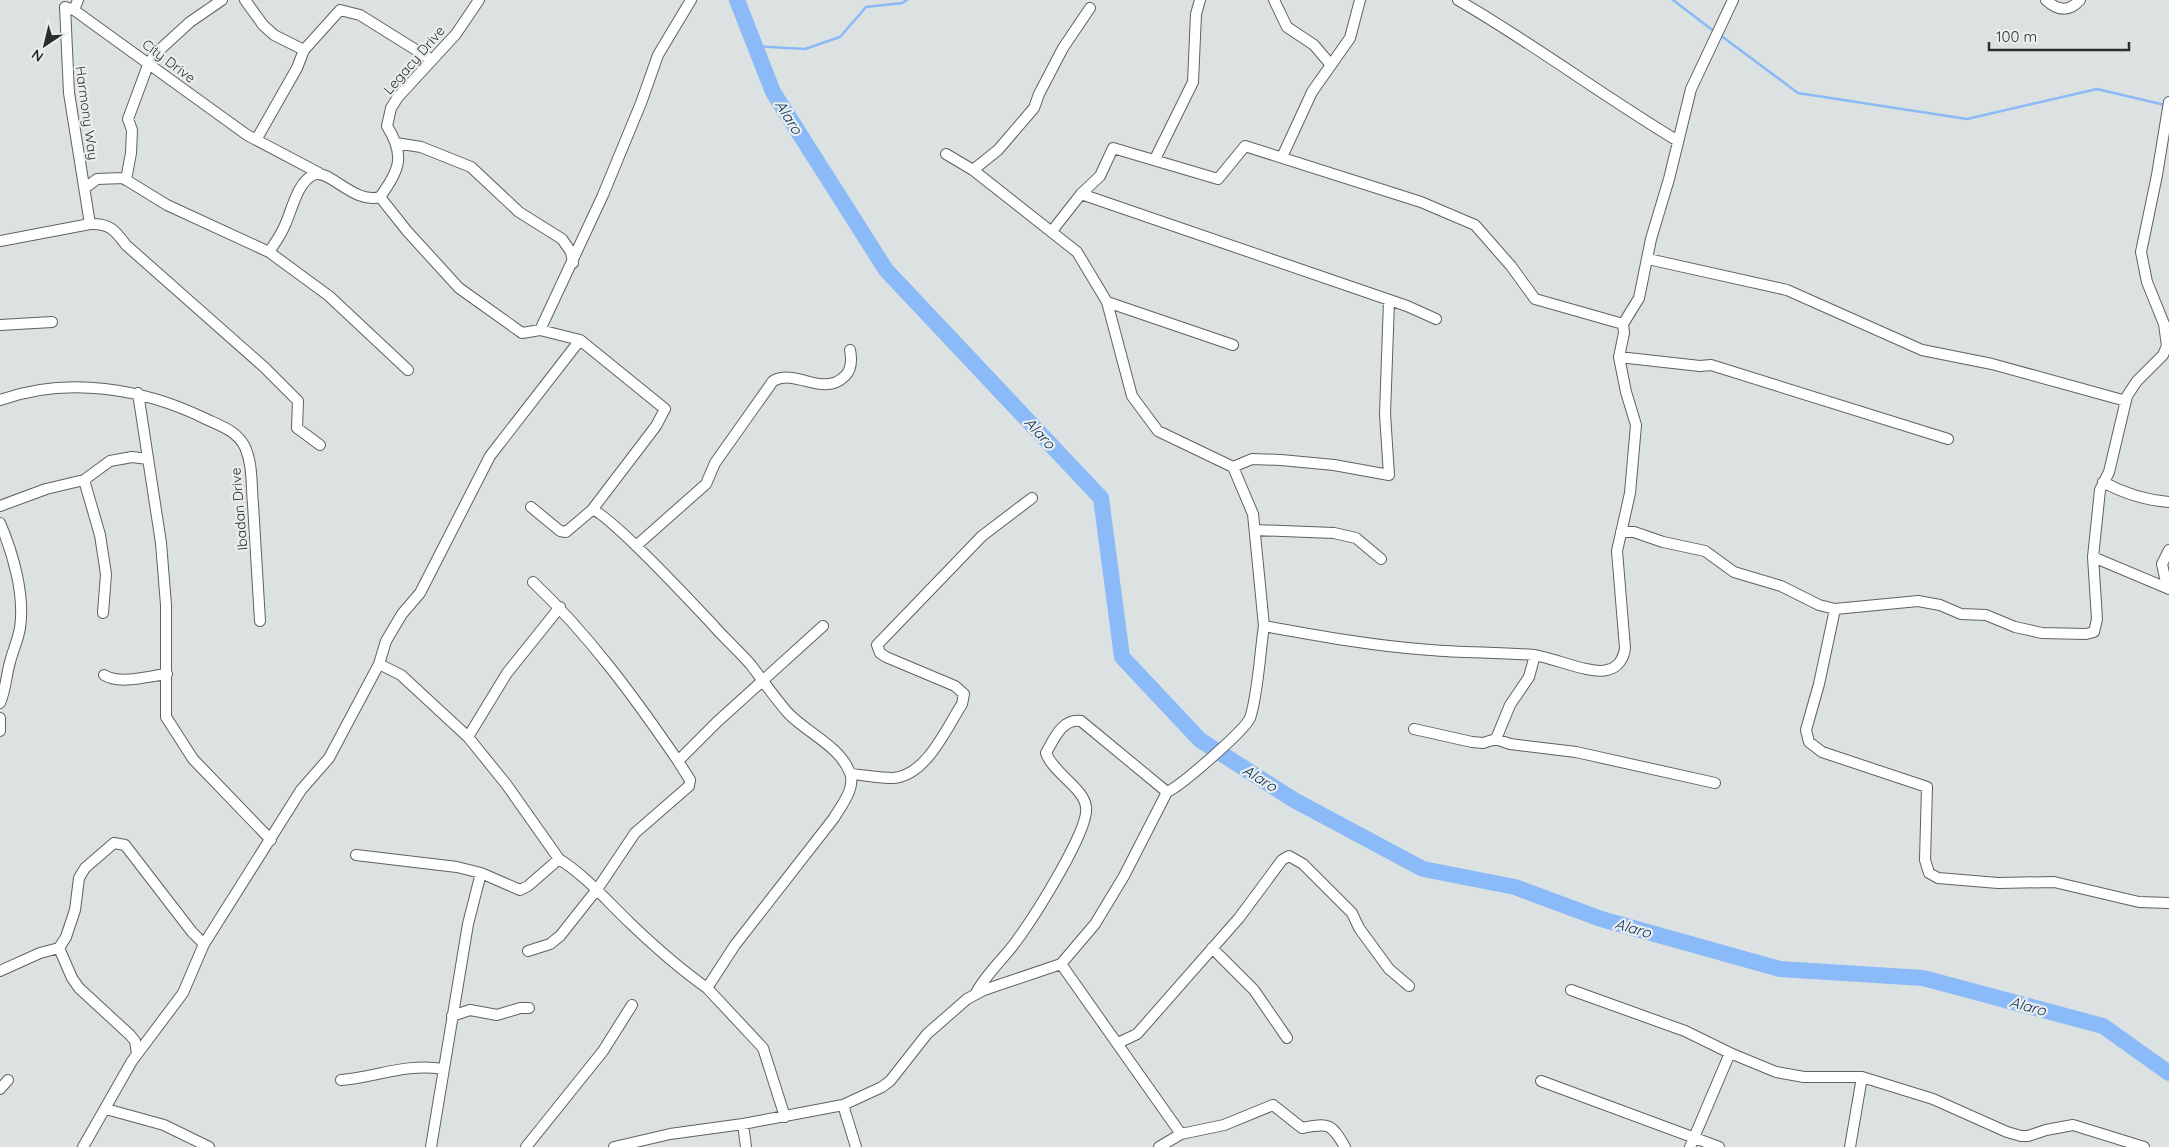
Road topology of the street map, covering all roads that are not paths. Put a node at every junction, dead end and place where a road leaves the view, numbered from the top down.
1 (222, 0) edge
2 (246, 0) edge
3 (479, 0) edge
4 (691, 0) edge
5 (1200, 0) edge
6 (1274, 0) edge
7 (1360, 0) edge
8 (1458, 0) edge
9 (1733, 0) edge
10 (2046, 0) edge
11 (2080, 0) edge
12 (69, 4) edge
13 (1090, 8) dead end
14 (304, 50) junction
15 (432, 60) junction
16 (148, 65) junction
17 (1331, 65) junction
18 (2169, 102) edge
19 (2166, 139) edge
20 (256, 140) junction
21 (1678, 141) junction
22 (396, 143) junction
23 (946, 154) dead end
24 (1282, 157) junction
25 (1154, 159) junction
26 (973, 170) junction
27 (319, 173) junction
28 (126, 180) junction
29 (85, 188) junction
30 (1081, 194) junction
31 (380, 198) junction
32 (90, 224) junction
33 (1052, 231) junction
34 (0, 241) edge
35 (269, 252) junction
36 (1648, 259) junction
37 (573, 263) junction
38 (1389, 301) junction
39 (1107, 302) junction
40 (1436, 319) dead end
41 (52, 322) dead end
42 (1622, 324) junction
43 (0, 325) edge
44 (540, 330) junction
45 (580, 340) junction
46 (1233, 345) dead end
47 (850, 350) dead end
48 (1619, 356) junction
49 (408, 370) dead end
50 (138, 394) junction
51 (0, 400) edge
52 (2126, 401) junction
53 (1948, 439) dead end
54 (320, 444) dead end
55 (148, 459) junction
56 (1233, 467) junction
57 (84, 480) junction
58 (2103, 482) junction
59 (1032, 498) dead end
60 (2169, 502) edge
61 (0, 506) edge
62 (531, 507) dead end
63 (592, 510) junction
64 (0, 523) edge
65 (1255, 530) junction
66 (1621, 532) junction
67 (3, 537) edge
68 (636, 546) junction
69 (2169, 550) edge
70 (2093, 557) junction
71 (1381, 560) dead end
72 (534, 582) dead end
73 (2168, 588) edge
74 (560, 607) junction
75 (1835, 609) junction
76 (103, 613) dead end
77 (260, 621) dead end
78 (823, 626) dead end
79 (1264, 626) junction
80 (1535, 655) junction
81 (5, 663) edge
82 (380, 664) junction
83 (167, 674) junction
84 (104, 675) dead end
85 (763, 682) junction
86 (0, 703) edge
87 (0, 718) edge
88 (1414, 729) dead end
89 (0, 731) edge
90 (468, 737) junction
91 (1496, 739) junction
92 (678, 761) junction
93 (851, 774) junction
94 (1715, 783) dead end
95 (1167, 792) junction
96 (271, 840) junction
97 (356, 855) dead end
98 (559, 859) junction
99 (481, 873) junction
100 (598, 888) junction
101 (2169, 903) edge
102 (204, 944) junction
103 (59, 948) junction
104 (1212, 948) junction
105 (528, 951) dead end
106 (1062, 964) junction
107 (0, 971) edge
108 (1409, 986) dead end
109 (707, 988) junction
110 (1571, 990) dead end
111 (976, 993) junction
112 (632, 1005) dead end
113 (529, 1008) dead end
114 (452, 1016) junction
115 (1286, 1038) dead end
116 (1118, 1043) junction
117 (1730, 1053) junction
118 (138, 1054) junction
119 (443, 1069) junction
120 (1862, 1077) junction
121 (8, 1080) dead end
122 (340, 1080) dead end
123 (1541, 1081) dead end
124 (0, 1089) edge
125 (842, 1105) junction
126 (106, 1109) junction
127 (785, 1117) junction
128 (743, 1124) junction
129 (1181, 1134) junction
130 (2028, 1136) junction
131 (1692, 1143) edge
132 (83, 1147) edge
133 (209, 1147) edge
134 (431, 1147) edge
135 (526, 1147) edge
136 (614, 1147) edge
137 (746, 1147) edge
138 (856, 1147) edge
139 (1159, 1147) edge
140 (1345, 1147) edge
141 (1719, 1147) edge
142 (1850, 1147) edge
143 (2025, 1147) edge
144 (2144, 1147) edge

1 - 16 street
2 - 14 street
3 - 15 street, Legacy Drive
4 - 37 street
5 - 25 street
6 - 17 street
7 - 17 street
8 - 21 street
9 - 21 street
10 - 11 street
12 - 16 street, City Drive
12 - 29 street, Harmony Way
13 - 26 street
14 - 15 street
14 - 20 street
15 - 22 street, Legacy Drive
16 - 20 street, City Drive
16 - 28 street
17 - 24 street
18 - 19 street
19 - 52 street
20 - 27 street, City Drive
21 - 36 street
22 - 31 street, Legacy Drive
22 - 37 street
23 - 26 street
24 - 25 street
24 - 42 street
25 - 30 street
26 - 33 street
27 - 31 street, City Drive
27 - 35 street
28 - 29 street
28 - 35 street
29 - 32 street, Harmony Way
30 - 33 street
30 - 38 street
31 - 44 street
32 - 34 street
32 - 54 street
33 - 39 street
35 - 49 street
36 - 42 street
36 - 52 street
37 - 44 street
38 - 40 street
38 - 56 street
39 - 46 street
39 - 56 street
41 - 43 street
42 - 48 street
44 - 45 street
45 - 63 street
45 - 82 street
47 - 68 street
48 - 53 street
48 - 66 street
50 - 51 street, Ibadan Drive
50 - 55 street
50 - 77 street, Ibadan Drive
52 - 58 street
55 - 57 street
55 - 83 street
56 - 65 street
57 - 61 street
57 - 76 street
58 - 60 street
58 - 70 street
59 - 93 street
62 - 63 street
63 - 68 street
64 - 67 street
65 - 71 street
65 - 79 street
66 - 75 street
66 - 80 street
67 - 81 street
68 - 85 street
69 - 73 street
70 - 73 street
70 - 75 street
72 - 74 street
74 - 90 street
74 - 92 street
75 - 101 street
78 - 85 street
79 - 80 street
79 - 95 street
80 - 91 street
81 - 86 street
82 - 90 street
82 - 96 street
83 - 84 street
83 - 96 street
85 - 92 street
85 - 93 street
87 - 89 street
88 - 91 street
90 - 98 street
91 - 94 street
92 - 100 street
93 - 109 street
95 - 106 street
95 - 111 street
96 - 102 street
97 - 99 street
98 - 99 street
98 - 100 street
99 - 114 street
100 - 105 street
100 - 109 street
102 - 103 street
102 - 118 street
103 - 107 street
103 - 118 street
104 - 108 street
104 - 115 street
104 - 116 street
106 - 111 street
106 - 116 street
109 - 127 street
110 - 117 street
111 - 125 street
112 - 135 street
113 - 114 street
114 - 119 street
116 - 129 street
117 - 120 street
117 - 131 street
118 - 126 street
119 - 122 street
119 - 134 street
120 - 130 street
120 - 142 street
121 - 124 street
123 - 131 street
125 - 127 street
125 - 138 street
126 - 132 street
126 - 133 street
127 - 128 street
128 - 136 street
128 - 137 street
129 - 139 street
129 - 140 street
130 - 143 street
130 - 144 street
131 - 141 street

